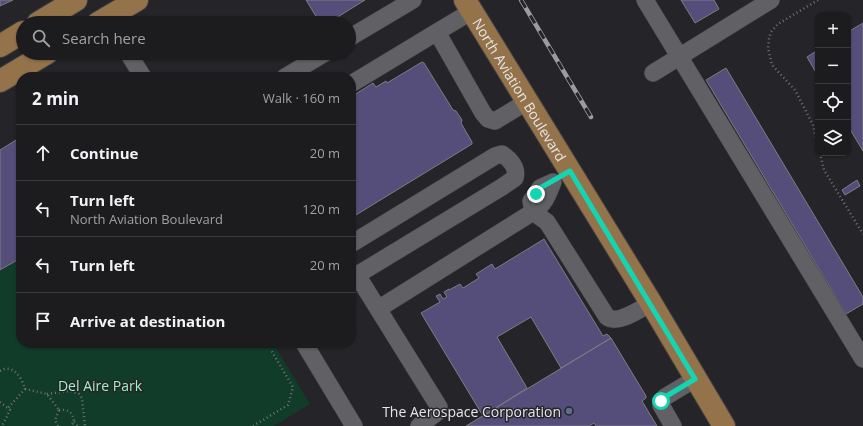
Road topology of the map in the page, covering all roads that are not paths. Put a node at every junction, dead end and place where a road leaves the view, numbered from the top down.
1 (76, 0) edge
2 (137, 0) edge
3 (412, 0) edge
4 (645, 0) edge
5 (772, 0) edge
6 (468, 5) edge
7 (50, 16) edge
8 (113, 16) edge
9 (437, 32) junction
10 (356, 34) edge
11 (16, 36) edge
12 (0, 46) edge
13 (680, 56) junction
14 (35, 60) edge
15 (132, 60) edge
16 (313, 60) edge
17 (140, 72) edge
18 (293, 72) edge
19 (654, 73) dead end
20 (0, 81) edge
21 (356, 81) edge
22 (528, 102) junction
23 (561, 177) junction
24 (533, 212) junction
25 (356, 241) edge
26 (356, 269) edge
27 (356, 273) edge
28 (651, 303) junction
29 (378, 309) junction
30 (307, 348) edge
31 (863, 359) edge
32 (695, 379) junction
33 (354, 426) edge
34 (419, 426) edge
35 (673, 426) edge
36 (724, 426) edge

1 - 7 main road
2 - 8 main road
3 - 10 lane
4 - 13 lane
5 - 13 lane
6 - 9 lane
6 - 22 main road, North Aviation Boulevard
9 - 21 lane
9 - 22 lane
11 - 12 main road
13 - 19 lane
13 - 31 lane
14 - 20 main road
15 - 17 lane
16 - 18 lane
22 - 23 main road, North Aviation Boulevard
23 - 24 lane
23 - 28 main road, North Aviation Boulevard
24 - 28 lane
24 - 29 lane
25 - 26 lane
27 - 29 lane
28 - 32 main road, North Aviation Boulevard
29 - 34 lane
30 - 33 lane
32 - 35 lane
32 - 36 main road, North Aviation Boulevard

